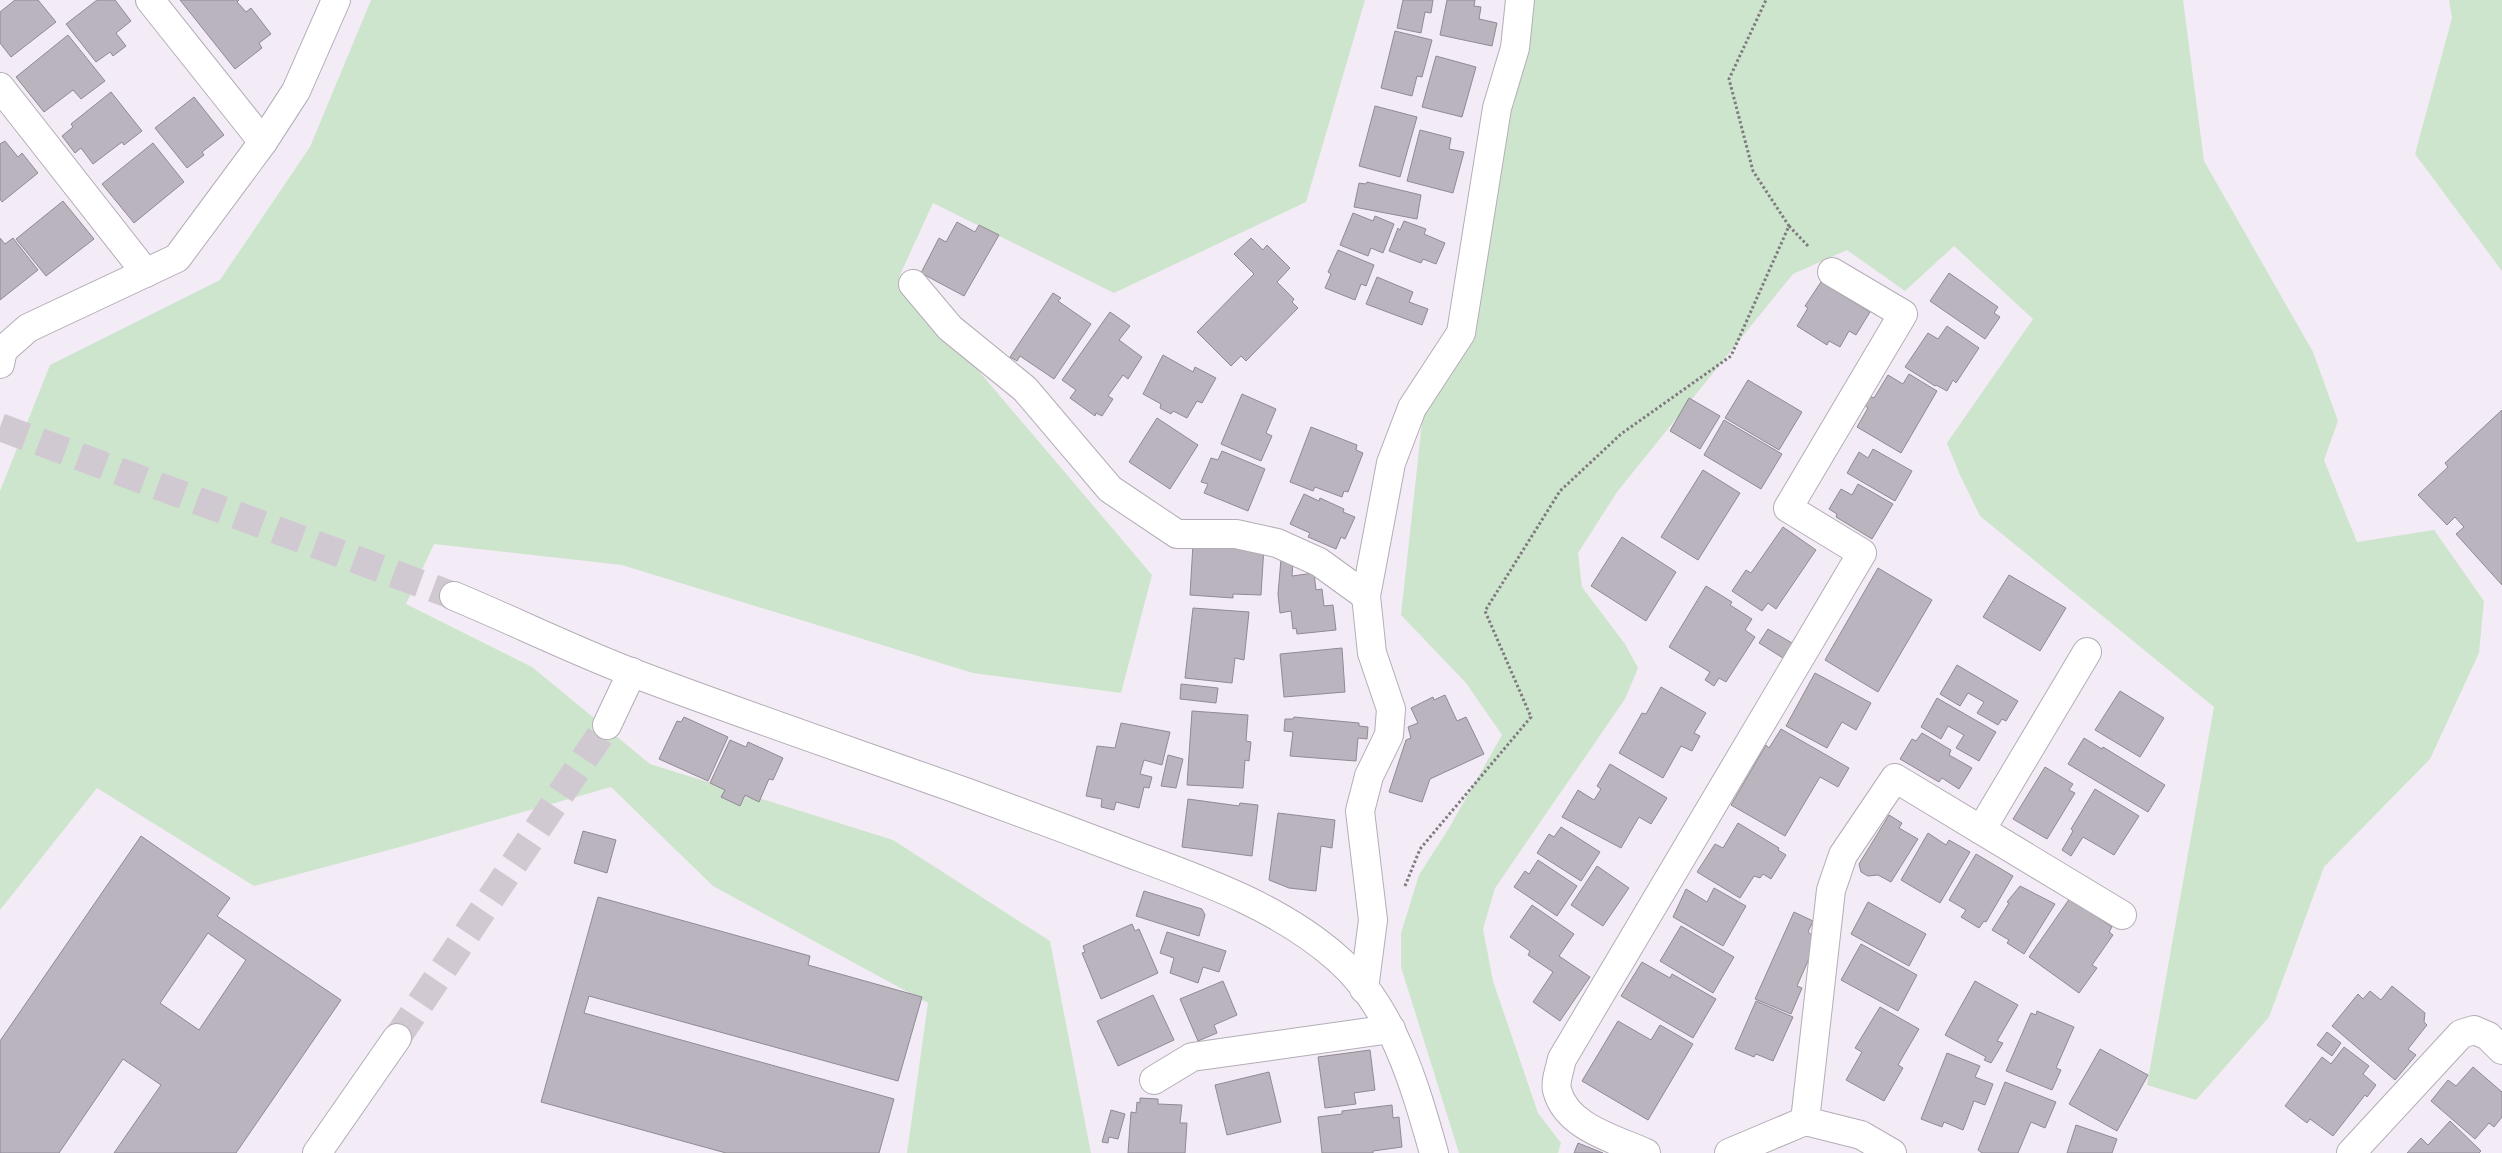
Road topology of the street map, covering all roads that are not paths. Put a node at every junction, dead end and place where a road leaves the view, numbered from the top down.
1 (150, 0) edge
2 (336, 0) edge
3 (1520, 0) edge
4 (0, 87) edge
5 (0, 120) edge
6 (28, 122) junction
7 (263, 142) junction
8 (1832, 272) dead end
9 (146, 273) junction
10 (913, 284) dead end
11 (0, 364) edge
12 (454, 596) tunnel mouth
13 (1366, 596) junction
14 (2087, 652) dead end
15 (632, 672) junction
16 (607, 725) tunnel mouth
17 (1981, 830) junction
18 (2122, 915) dead end
19 (1364, 989) junction
20 (1391, 1029) junction
21 (397, 1038) tunnel mouth
22 (2502, 1050) edge
23 (1154, 1080) dead end
24 (1806, 1121) junction
25 (317, 1153) edge
26 (1434, 1153) edge
27 (1646, 1153) edge
28 (1728, 1153) edge
29 (1892, 1153) edge
30 (2351, 1153) edge

1 - 7 street
2 - 7 street
3 - 13 street
4 - 6 street
5 - 6 street
6 - 9 street
7 - 9 street
8 - 27 street
9 - 11 street
10 - 13 street
12 - 15 street
13 - 19 street
14 - 17 street
15 - 16 street
15 - 19 street
17 - 18 street
17 - 24 street
19 - 20 street
20 - 23 street
20 - 26 street
21 - 25 street
22 - 30 street
24 - 28 street
24 - 29 street

